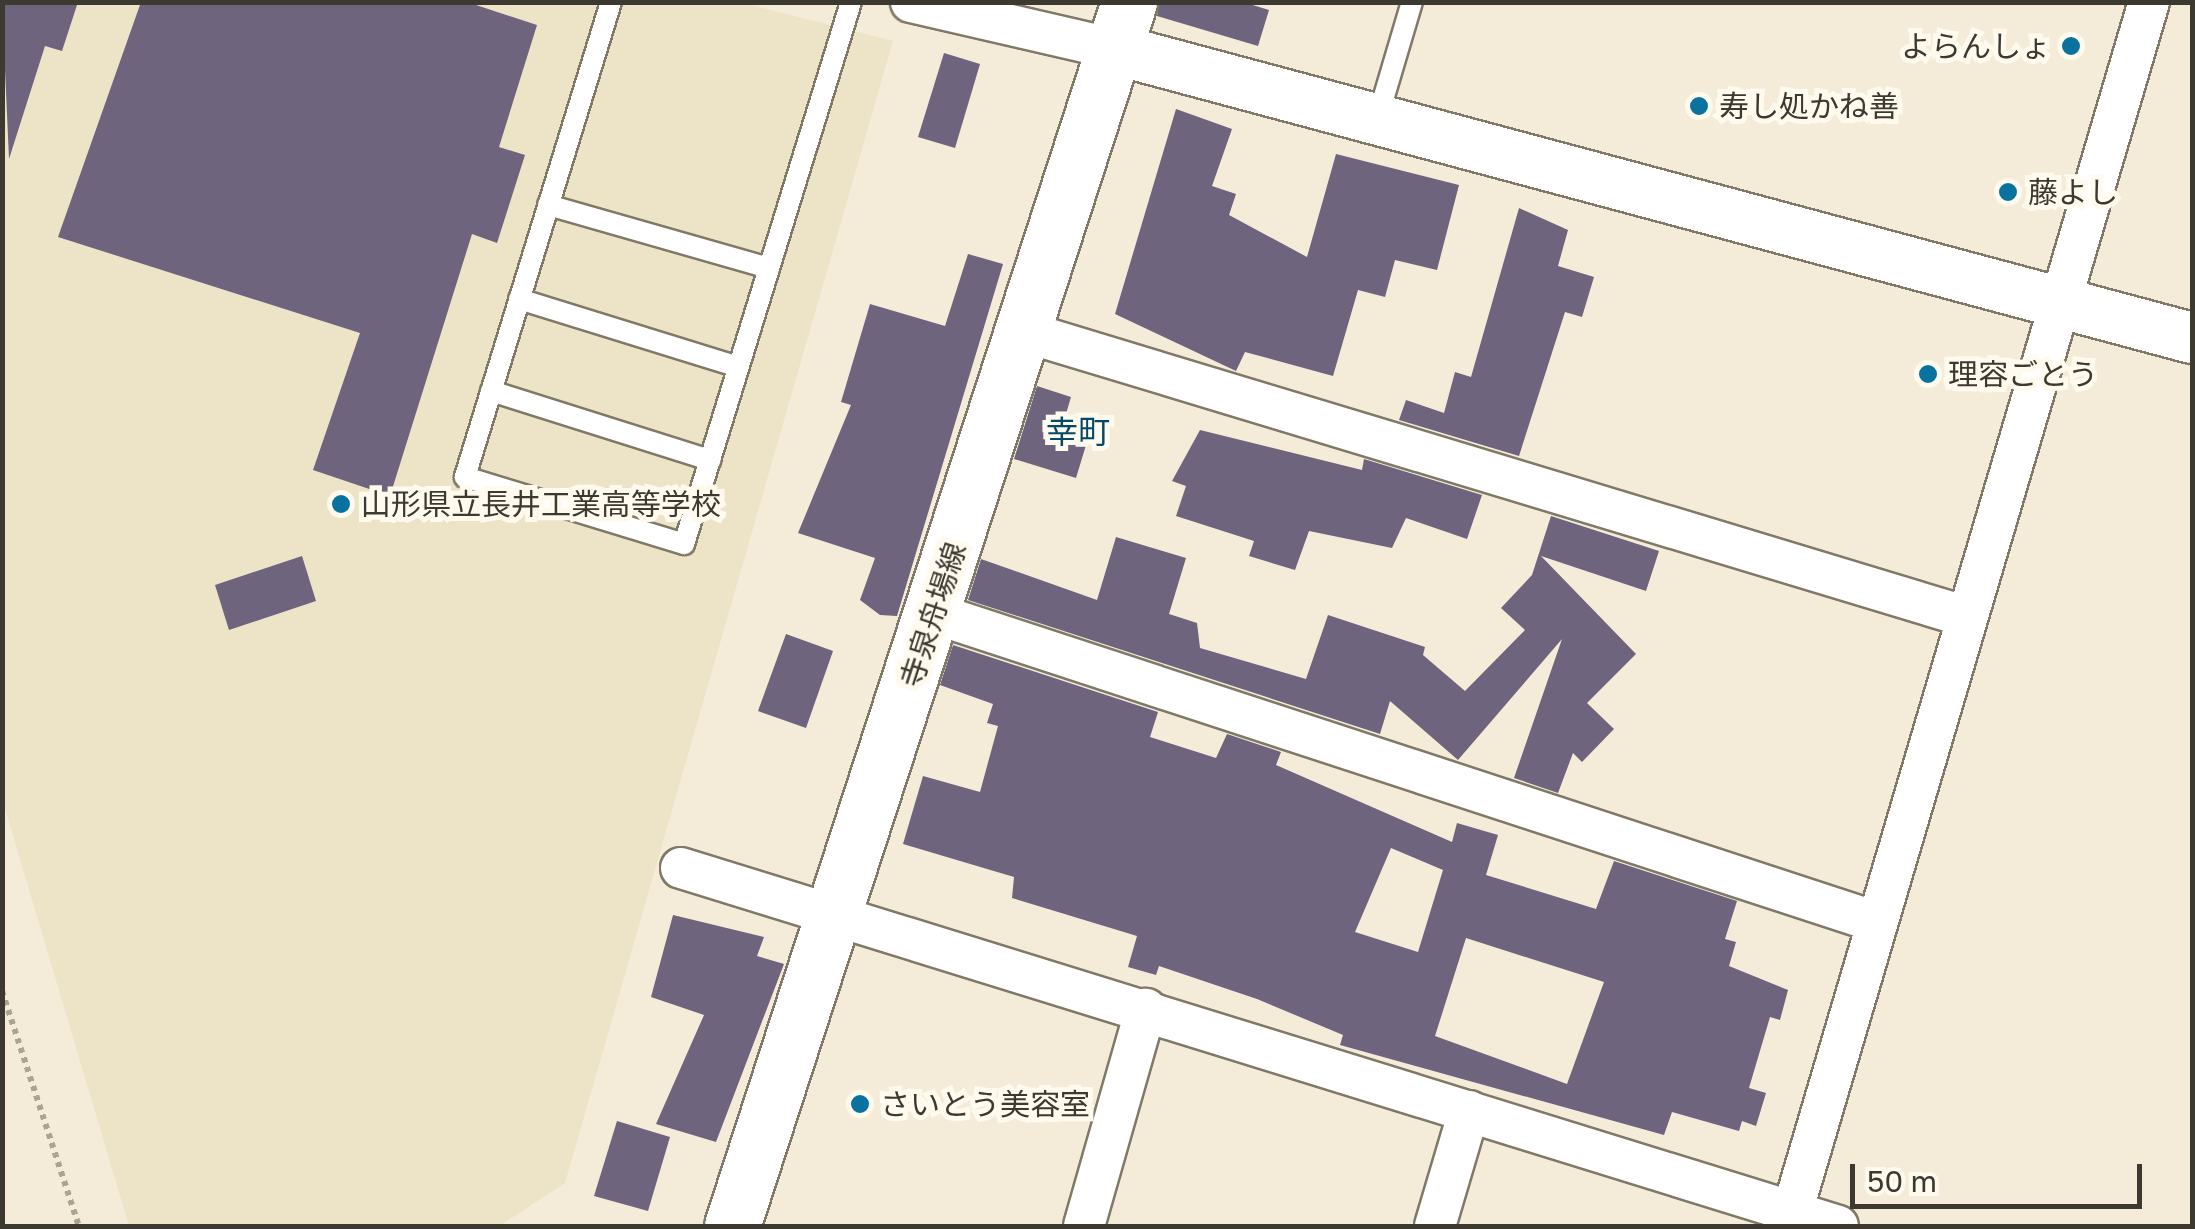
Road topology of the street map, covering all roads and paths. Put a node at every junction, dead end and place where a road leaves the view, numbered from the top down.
1 (610, 2) edge
2 (851, 2) edge
3 (911, 2) edge
4 (1412, 2) edge
5 (2149, 2) edge
6 (1121, 26) edge
7 (1377, 121) junction
8 (548, 205) junction
9 (769, 268) junction
10 (519, 299) junction
11 (2056, 301) junction
12 (1022, 331) junction
13 (2192, 338) edge
14 (738, 367) junction
15 (491, 391) junction
16 (710, 460) junction
17 (934, 613) junction
18 (1964, 616) junction
19 (682, 868) dead end
20 (838, 914) junction
21 (1876, 922) junction
22 (2, 991) edge
23 (1146, 1009) junction
24 (1469, 1111) junction
25 (1790, 1220) edge
26 (80, 1226) edge
27 (732, 1226) edge
28 (1084, 1226) edge
29 (1435, 1226) edge
30 (1838, 1226) edge

1 - 8 lane
2 - 9 lane
3 - 6 street
4 - 7 lane
5 - 11 street
6 - 7 street
6 - 12 main road, 寺泉舟場線
7 - 11 street
8 - 9 lane
8 - 10 lane
9 - 14 lane
10 - 14 lane
10 - 15 lane
11 - 13 street
11 - 18 street
12 - 17 main road, 寺泉舟場線
12 - 18 street
14 - 16 lane
15 - 16 lane
15 - 16 lane
17 - 20 main road, 寺泉舟場線
17 - 21 street
18 - 21 street
19 - 20 street
20 - 23 street
20 - 27 main road, 寺泉舟場線
21 - 25 street
22 - 26 path
23 - 24 street
23 - 28 street
24 - 25 street
24 - 29 street
25 - 30 street

